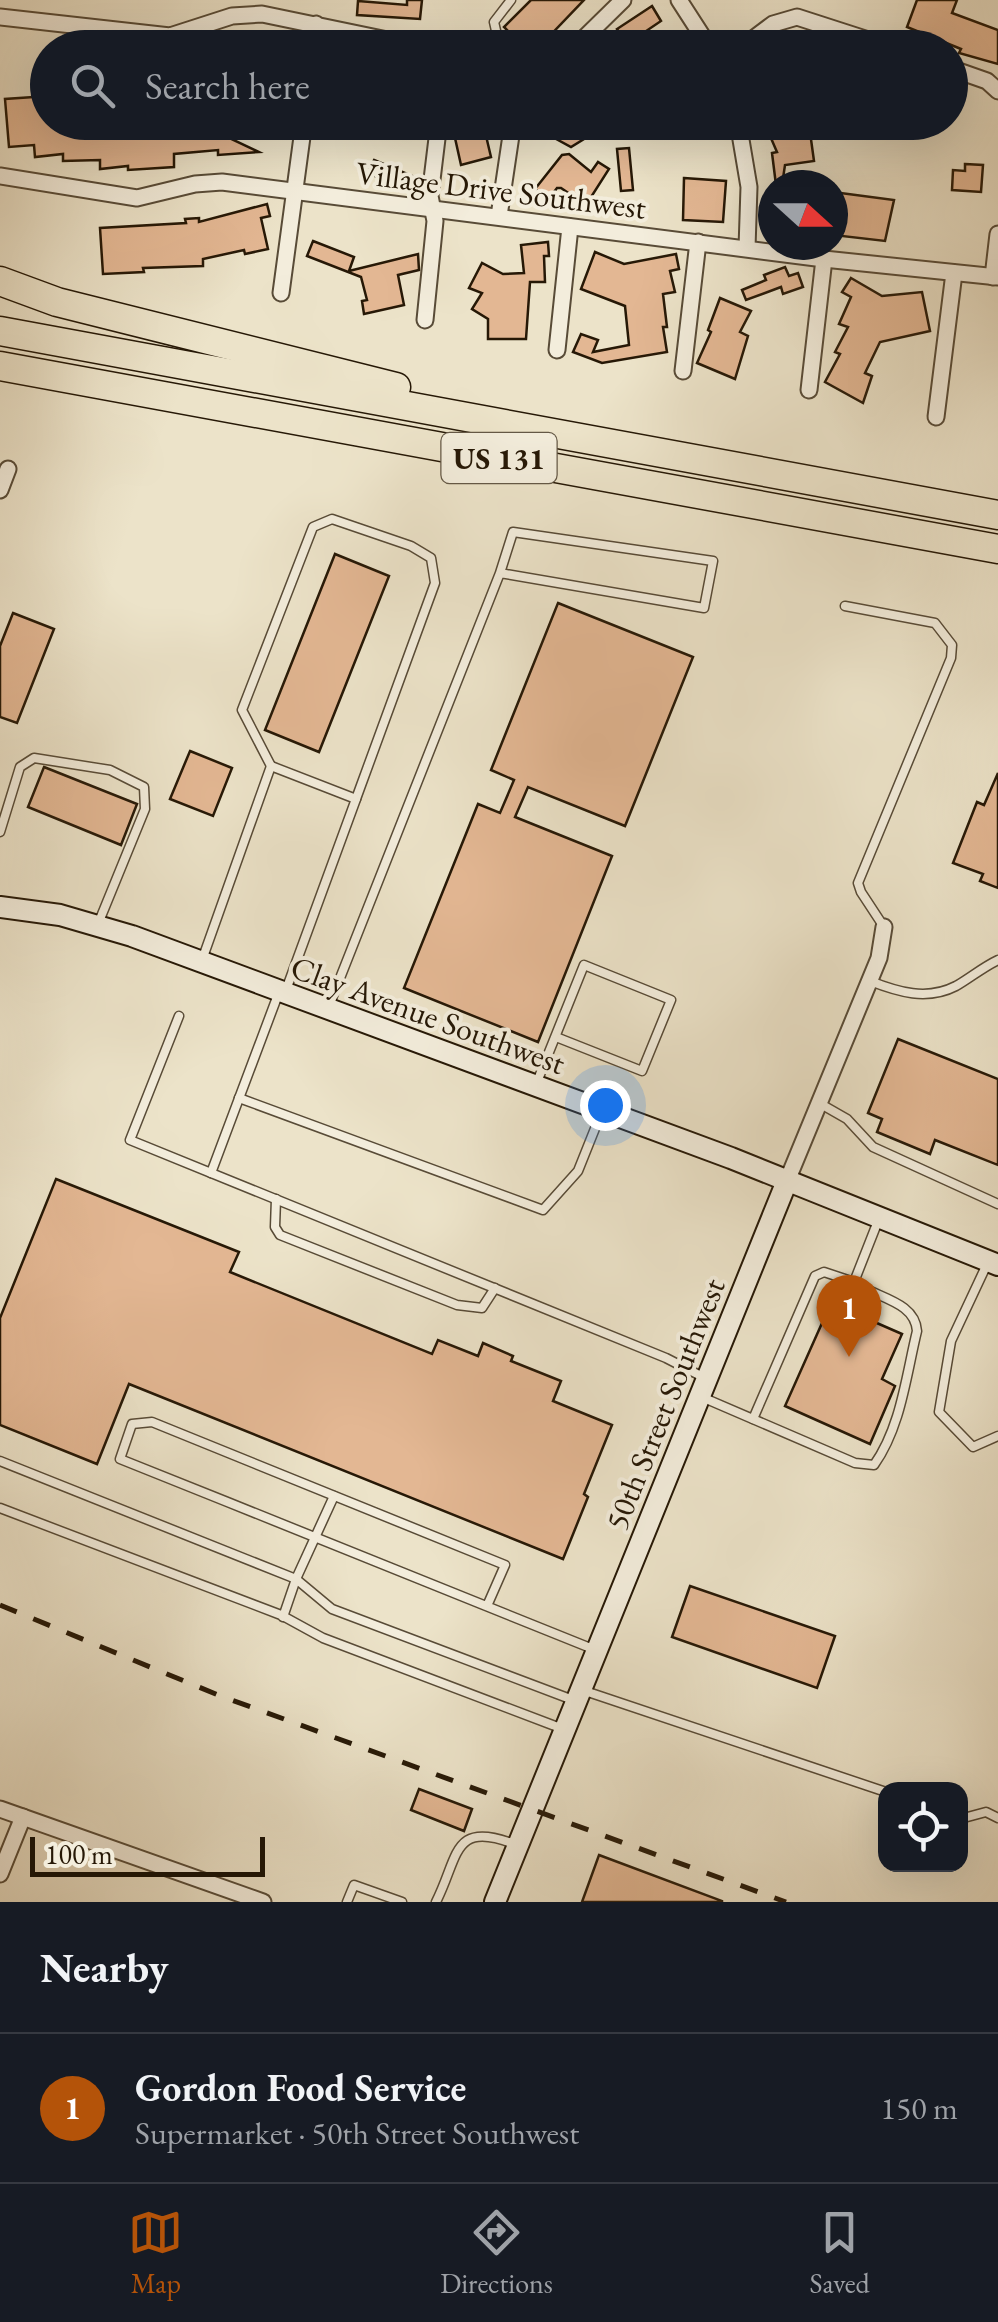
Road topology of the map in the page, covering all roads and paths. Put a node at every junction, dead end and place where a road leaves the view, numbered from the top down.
1 (511, 0) edge
2 (624, 0) edge
3 (679, 0) edge
4 (0, 17) edge
5 (316, 24) junction
6 (109, 30) edge
7 (192, 30) edge
8 (315, 30) edge
9 (344, 30) edge
10 (496, 30) edge
11 (593, 30) edge
12 (698, 30) edge
13 (765, 30) edge
14 (837, 30) edge
15 (968, 74) edge
16 (998, 90) edge
17 (302, 140) edge
18 (438, 140) edge
19 (510, 140) edge
20 (741, 140) edge
21 (0, 176) edge
22 (295, 192) junction
23 (433, 210) junction
24 (499, 216) junction
25 (570, 227) junction
26 (998, 234) edge
27 (698, 242) junction
28 (748, 248) junction
29 (758, 249) edge
30 (824, 260) edge
31 (833, 260) edge
32 (954, 273) junction
33 (996, 277) edge
34 (0, 281) edge
35 (281, 293) dead end
36 (424, 320) dead end
37 (0, 331) edge
38 (557, 350) dead end
39 (0, 366) edge
40 (683, 371) dead end
41 (0, 385) edge
42 (809, 390) dead end
43 (936, 417) dead end
44 (398, 440) junction
45 (630, 446) junction
46 (4, 468) edge
47 (0, 490) edge
48 (998, 515) edge
49 (998, 549) edge
50 (500, 573) junction
51 (844, 606) dead end
52 (271, 766) junction
53 (356, 799) junction
54 (0, 832) edge
55 (0, 907) edge
56 (98, 924) junction
57 (884, 927) joint
58 (998, 960) edge
59 (201, 964) junction
60 (870, 981) junction
61 (282, 993) junction
62 (328, 1010) junction
63 (179, 1016) dead end
64 (556, 1037) junction
65 (535, 1086) junction
66 (239, 1098) junction
67 (819, 1103) junction
68 (602, 1110) junction
69 (212, 1174) junction
70 (787, 1180) junction
71 (276, 1199) junction
72 (998, 1204) edge
73 (879, 1217) junction
74 (993, 1263) edge
75 (854, 1282) junction
76 (495, 1288) junction
77 (704, 1388) junction
78 (753, 1419) junction
79 (998, 1436) edge
80 (0, 1461) edge
81 (334, 1496) junction
82 (0, 1508) edge
83 (316, 1538) junction
84 (296, 1579) junction
85 (487, 1606) junction
86 (284, 1617) junction
87 (598, 1650) junction
88 (579, 1696) junction
89 (565, 1730) junction
90 (878, 1789) edge
91 (0, 1809) edge
92 (23, 1817) junction
93 (968, 1817) edge
94 (998, 1818) edge
95 (518, 1846) junction
96 (0, 1874) edge
97 (264, 1902) edge
98 (348, 1902) edge
99 (402, 1902) edge
100 (436, 1902) edge
101 (495, 1902) edge

1 - 10 lane
2 - 11 street
3 - 12 street
4 - 6 street
5 - 7 street
5 - 8 street
5 - 9 street
13 - 14 street
15 - 16 street
17 - 22 street
18 - 23 street
19 - 24 street
20 - 28 street
21 - 22 street, Village Drive Southwest
22 - 23 street, Village Drive Southwest
22 - 35 street
23 - 24 street, Village Drive Southwest
23 - 36 street
24 - 25 street, Village Drive Southwest
25 - 27 street, Village Drive Southwest
25 - 38 street
26 - 33 street
27 - 28 street, Village Drive Southwest
27 - 40 street
28 - 29 street, Village Drive Southwest
30 - 42 street
31 - 32 street, Village Drive Southwest
32 - 33 street, Village Drive Southwest
32 - 43 street
34 - 45 highway
37 - 45 highway, US 131
39 - 44 highway, US 131
41 - 44 highway
44 - 49 highway, US 131
45 - 48 highway, US 131
46 - 47 street
50 - 50 lane
50 - 62 lane
51 - 57 lane
52 - 53 lane
52 - 53 lane
52 - 59 lane
53 - 61 lane
54 - 56 lane
55 - 56 street, Clay Avenue Southwest
56 - 59 street, Clay Avenue Southwest
57 - 60 street, 50th Street Southwest
58 - 60 lane
59 - 61 street, Clay Avenue Southwest
60 - 67 street, 50th Street Southwest
61 - 62 street, Clay Avenue Southwest
61 - 66 lane
62 - 65 street, Clay Avenue Southwest
63 - 69 lane
64 - 64 lane
64 - 65 lane
65 - 68 street, Clay Avenue Southwest
66 - 68 lane
66 - 69 lane
67 - 70 street, 50th Street Southwest
67 - 72 lane
68 - 70 street, Clay Avenue Southwest
69 - 71 lane
70 - 73 street, Clay Avenue Southwest
70 - 77 street, 50th Street Southwest
71 - 76 lane
71 - 76 lane
73 - 74 street, Clay Avenue Southwest
73 - 75 lane
74 - 79 lane
75 - 78 lane
75 - 78 lane
76 - 77 lane
77 - 78 lane
77 - 87 street, 50th Street Southwest
80 - 84 lane
81 - 83 lane
81 - 83 lane
81 - 85 lane
82 - 86 lane
83 - 84 lane
83 - 85 lane
84 - 86 lane
84 - 88 lane
85 - 87 lane
86 - 89 lane
87 - 88 street, 50th Street Southwest
88 - 89 street, 50th Street Southwest
88 - 90 lane
89 - 95 street, 50th Street Southwest
91 - 92 street
92 - 96 street
92 - 97 street
93 - 94 lane
95 - 100 lane
95 - 101 street, 50th Street Southwest
98 - 99 lane

